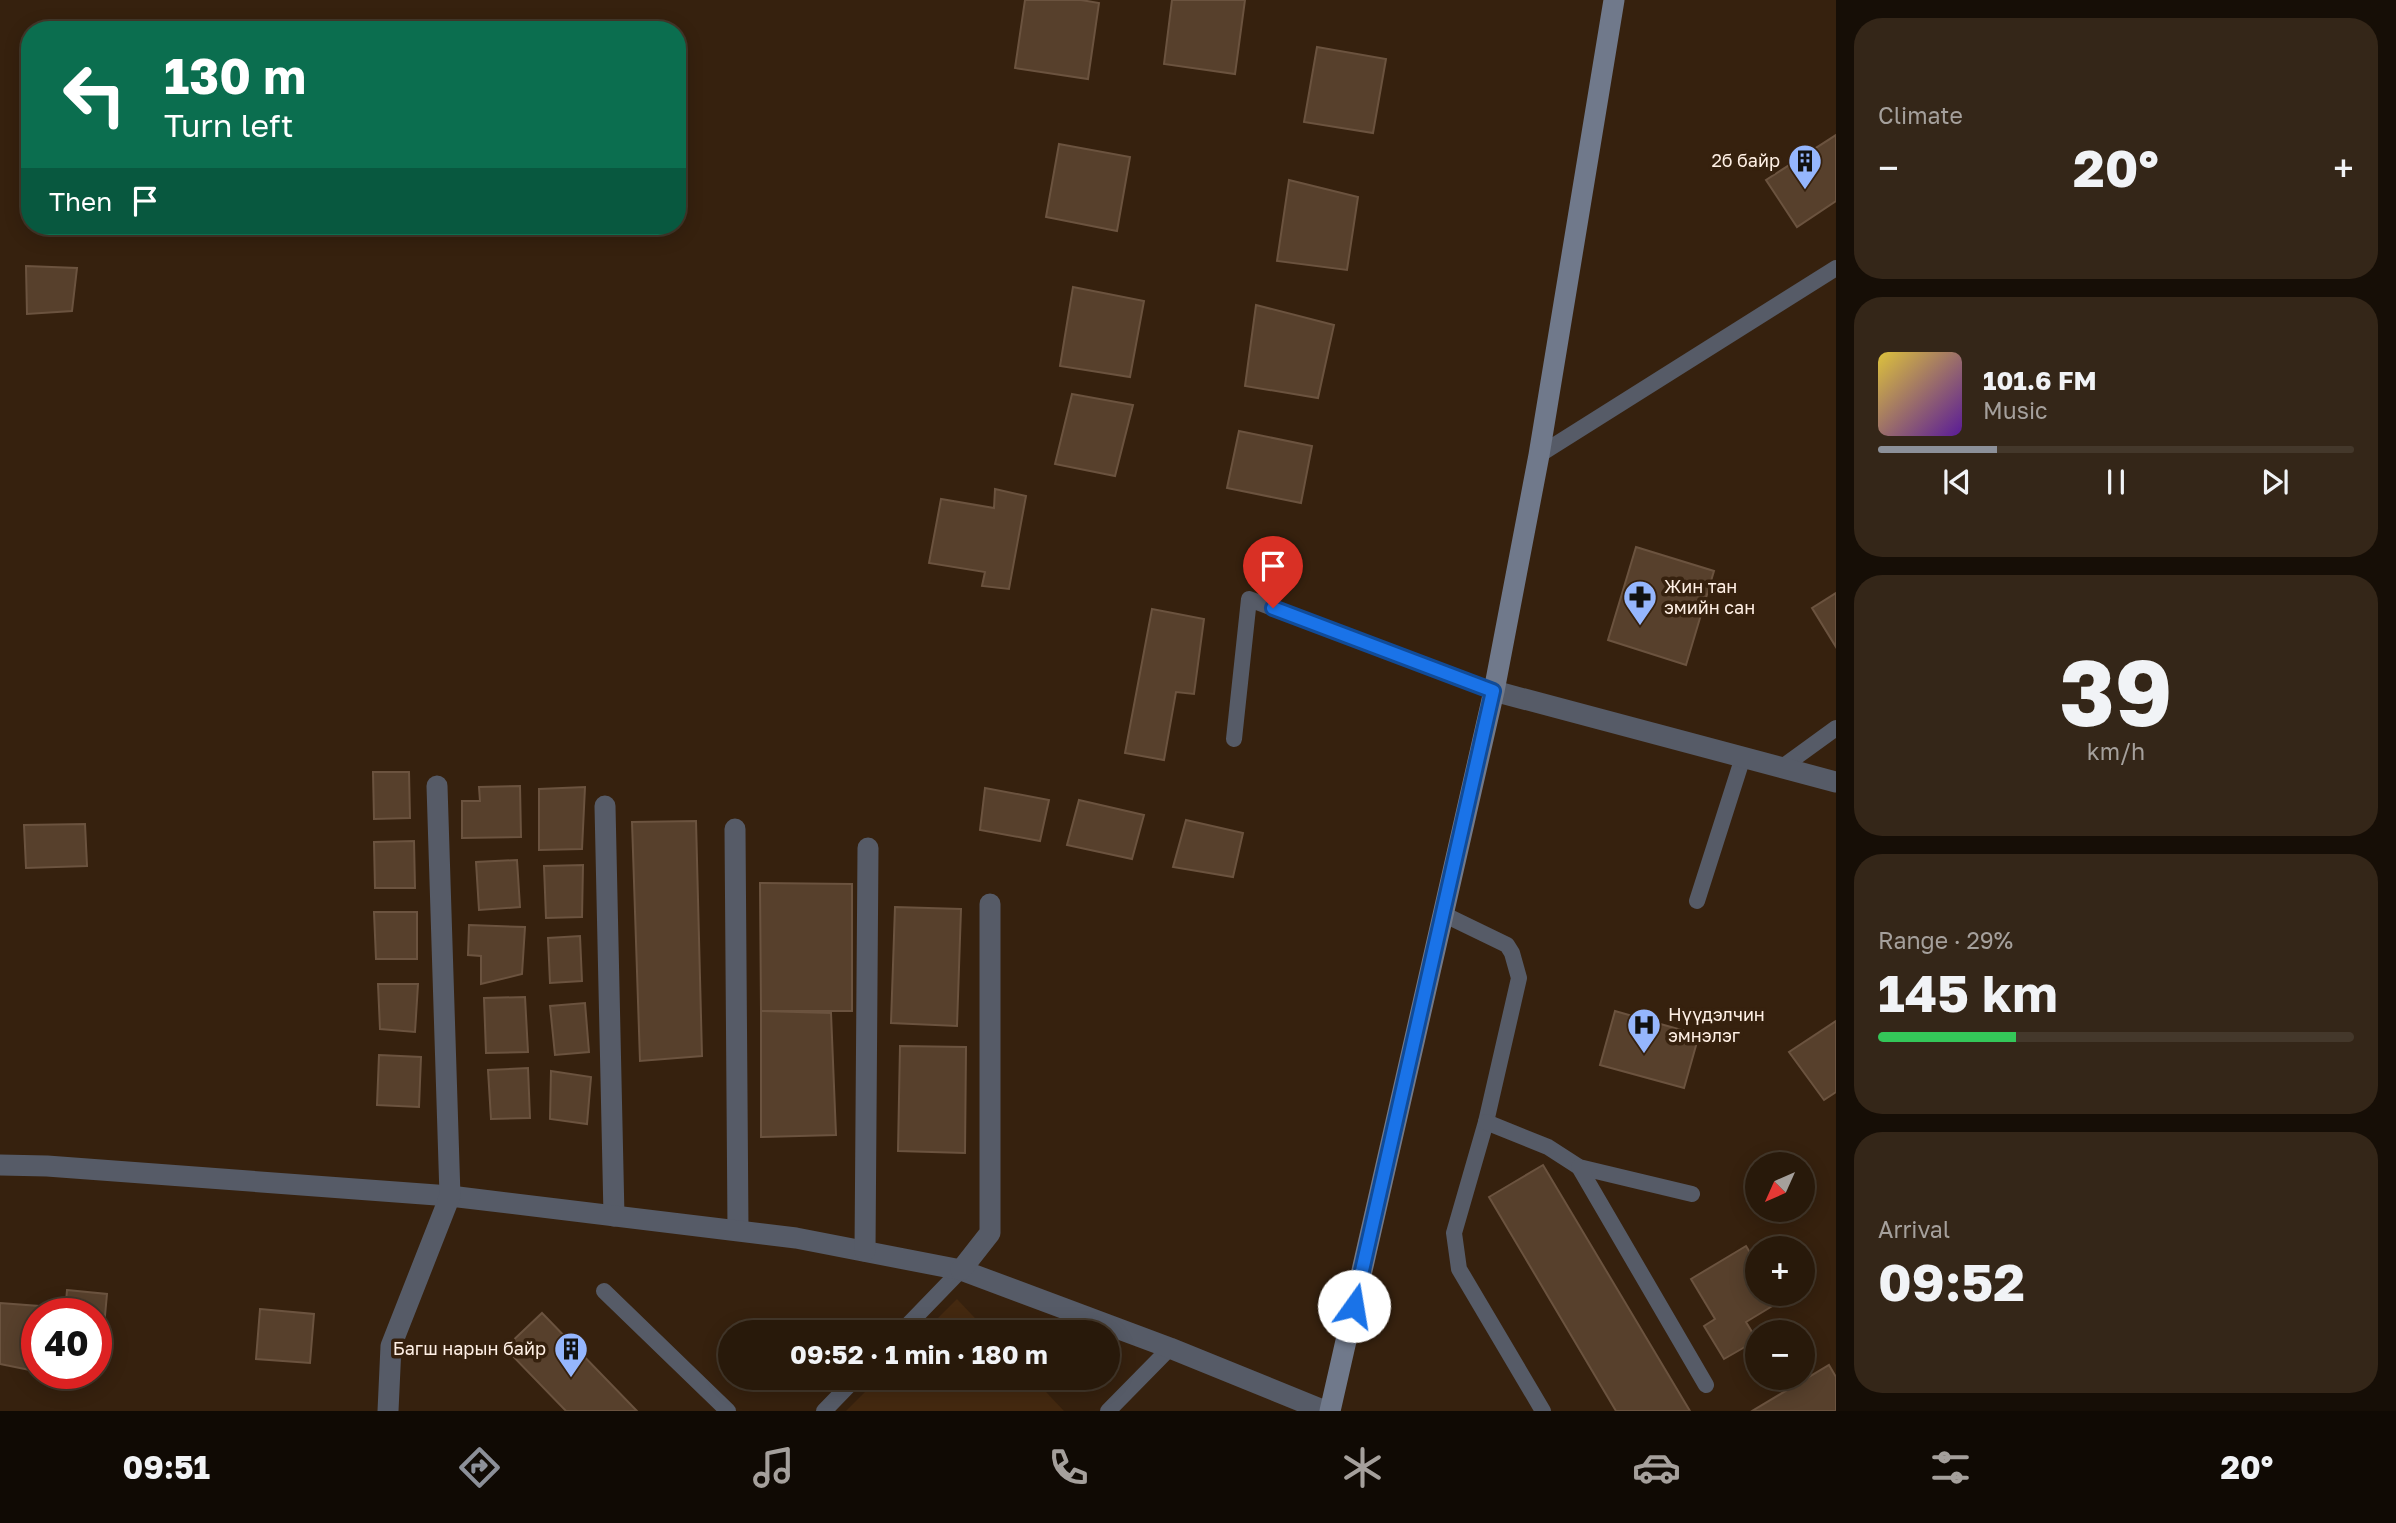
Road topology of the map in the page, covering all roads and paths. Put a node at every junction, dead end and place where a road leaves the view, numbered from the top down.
1 (1614, 0) edge
2 (1836, 268) edge
3 (1539, 455) junction
4 (1493, 691) junction
5 (1836, 729) edge
6 (1234, 739) dead end
7 (1743, 757) junction
8 (1782, 768) junction
9 (1836, 782) edge
10 (437, 786) dead end
11 (605, 806) dead end
12 (735, 829) dead end
13 (869, 848) dead end
14 (1698, 901) dead end
15 (990, 904) dead end
16 (1443, 914) junction
17 (1486, 1122) junction
18 (0, 1165) edge
19 (1579, 1167) junction
20 (1692, 1194) dead end
21 (450, 1196) junction
22 (614, 1216) junction
23 (738, 1230) junction
24 (865, 1251) junction
25 (961, 1270) junction
26 (604, 1291) dead end
27 (913, 1320) edge
28 (1170, 1348) junction
29 (1706, 1385) dead end
30 (844, 1390) edge
31 (388, 1411) edge
32 (728, 1411) edge
33 (824, 1411) edge
34 (1108, 1411) edge
35 (1328, 1411) edge
36 (1543, 1411) edge

1 - 3 street
2 - 3 lane
3 - 4 street
4 - 6 lane
4 - 7 street
4 - 16 street
5 - 8 lane
7 - 8 street
7 - 14 lane
8 - 9 street
10 - 21 street
11 - 22 street
12 - 23 street
13 - 24 street
15 - 25 street
16 - 17 lane
16 - 35 street
17 - 19 lane
17 - 36 lane
18 - 21 street
19 - 20 lane
19 - 29 lane
21 - 22 street
21 - 31 street
22 - 23 street
23 - 24 street
24 - 25 street
25 - 27 lane
25 - 28 street
26 - 32 lane
28 - 34 lane
28 - 35 street
30 - 33 lane

